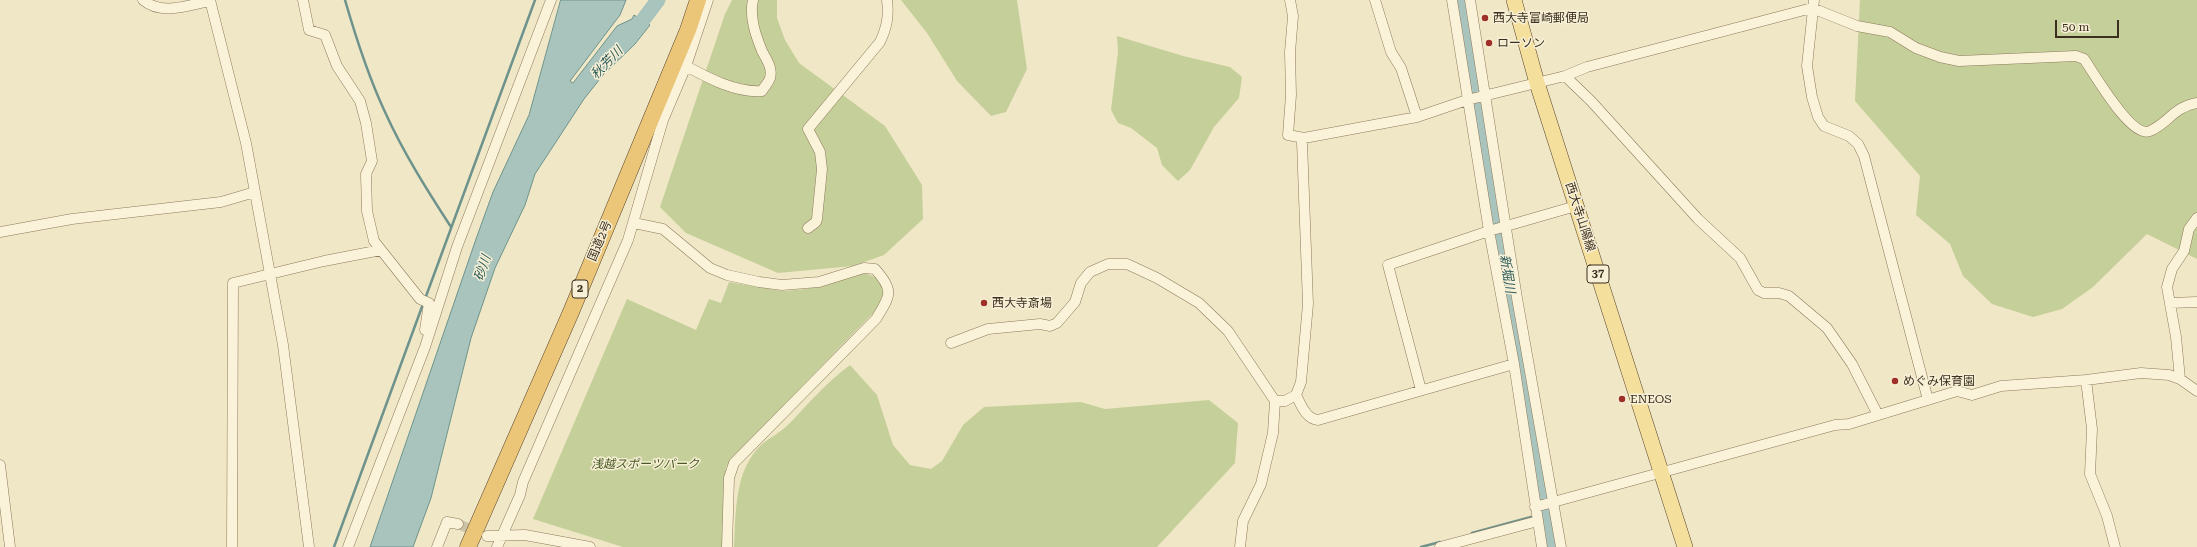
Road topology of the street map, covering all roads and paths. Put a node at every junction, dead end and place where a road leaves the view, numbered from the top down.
1 (143, 0) edge
2 (210, 0) edge
3 (303, 0) edge
4 (551, 0) edge
5 (698, 0) edge
6 (708, 0) edge
7 (752, 0) edge
8 (887, 0) edge
9 (1290, 0) edge
10 (1375, 0) edge
11 (1452, 0) edge
12 (1470, 0) edge
13 (1514, 0) edge
14 (1813, 4) edge
15 (693, 31) junction
16 (686, 66) junction
17 (1565, 76) junction
18 (1537, 83) junction
19 (1484, 97) junction
20 (1469, 100) junction
21 (2197, 103) edge
22 (1417, 117) junction
23 (1304, 138) junction
24 (255, 192) junction
25 (1576, 206) junction
26 (2197, 218) edge
27 (634, 223) junction
28 (1506, 227) junction
29 (808, 228) dead end
30 (1491, 231) junction
31 (0, 232) edge
32 (381, 250) junction
33 (269, 274) junction
34 (1516, 298) junction
35 (1504, 301) junction
36 (2197, 302) edge
37 (2170, 303) junction
38 (951, 343) dead end
39 (425, 347) junction
40 (1514, 364) junction
41 (2180, 379) junction
42 (2086, 380) junction
43 (1421, 390) junction
44 (2197, 391) edge
45 (1296, 396) junction
46 (1275, 400) junction
47 (1928, 400) junction
48 (1878, 415) junction
49 (0, 465) edge
50 (1662, 473) junction
51 (1552, 504) junction
52 (1537, 507) junction
53 (1538, 521) junction
54 (458, 524) dead end
55 (503, 535) junction
56 (487, 536) tunnel mouth
57 (10, 547) edge
58 (232, 547) edge
59 (309, 547) edge
60 (348, 547) edge
61 (437, 547) edge
62 (468, 547) edge
63 (497, 547) edge
64 (590, 547) edge
65 (727, 547) edge
66 (1240, 547) edge
67 (1440, 547) edge
68 (1542, 547) edge
69 (1561, 547) edge
70 (1685, 547) edge
71 (2115, 547) edge

1 - 2 street
2 - 24 street
3 - 32 street
4 - 39 street
5 - 15 highway, 国道2号 / 2
6 - 15 street
7 - 16 street
8 - 29 street
9 - 23 street
10 - 22 street
11 - 20 street
12 - 19 street
13 - 18 main road, 西大寺山陽線 / 37
14 - 17 street
14 - 21 street
14 - 47 street
15 - 16 street
15 - 62 highway, 国道2号 / 2
16 - 27 street
17 - 18 street
17 - 48 street
18 - 19 street
18 - 25 main road, 西大寺山陽線 / 37
19 - 20 street
19 - 28 street
20 - 22 street
20 - 30 street
22 - 23 street
23 - 45 street
24 - 31 street
24 - 33 street
25 - 28 street
25 - 50 main road, 西大寺山陽線 / 37
26 - 37 street
27 - 55 street
27 - 65 street
28 - 30 street
28 - 34 street
30 - 35 street
30 - 43 street
32 - 33 street
32 - 39 street
33 - 58 street
33 - 59 street
34 - 35 street
34 - 51 street
35 - 40 street
36 - 37 street
37 - 41 street
38 - 46 street
39 - 60 street
40 - 43 street
40 - 52 street
41 - 42 street
41 - 44 street
42 - 47 street
42 - 71 street
43 - 45 street
45 - 46 street
46 - 66 street
47 - 48 street
48 - 50 street
49 - 57 street
50 - 51 street
50 - 70 main road, 西大寺山陽線 / 37
51 - 52 street
51 - 69 street
52 - 53 street
53 - 67 street
53 - 68 street
54 - 61 street
55 - 56 street
55 - 63 street
55 - 64 street

